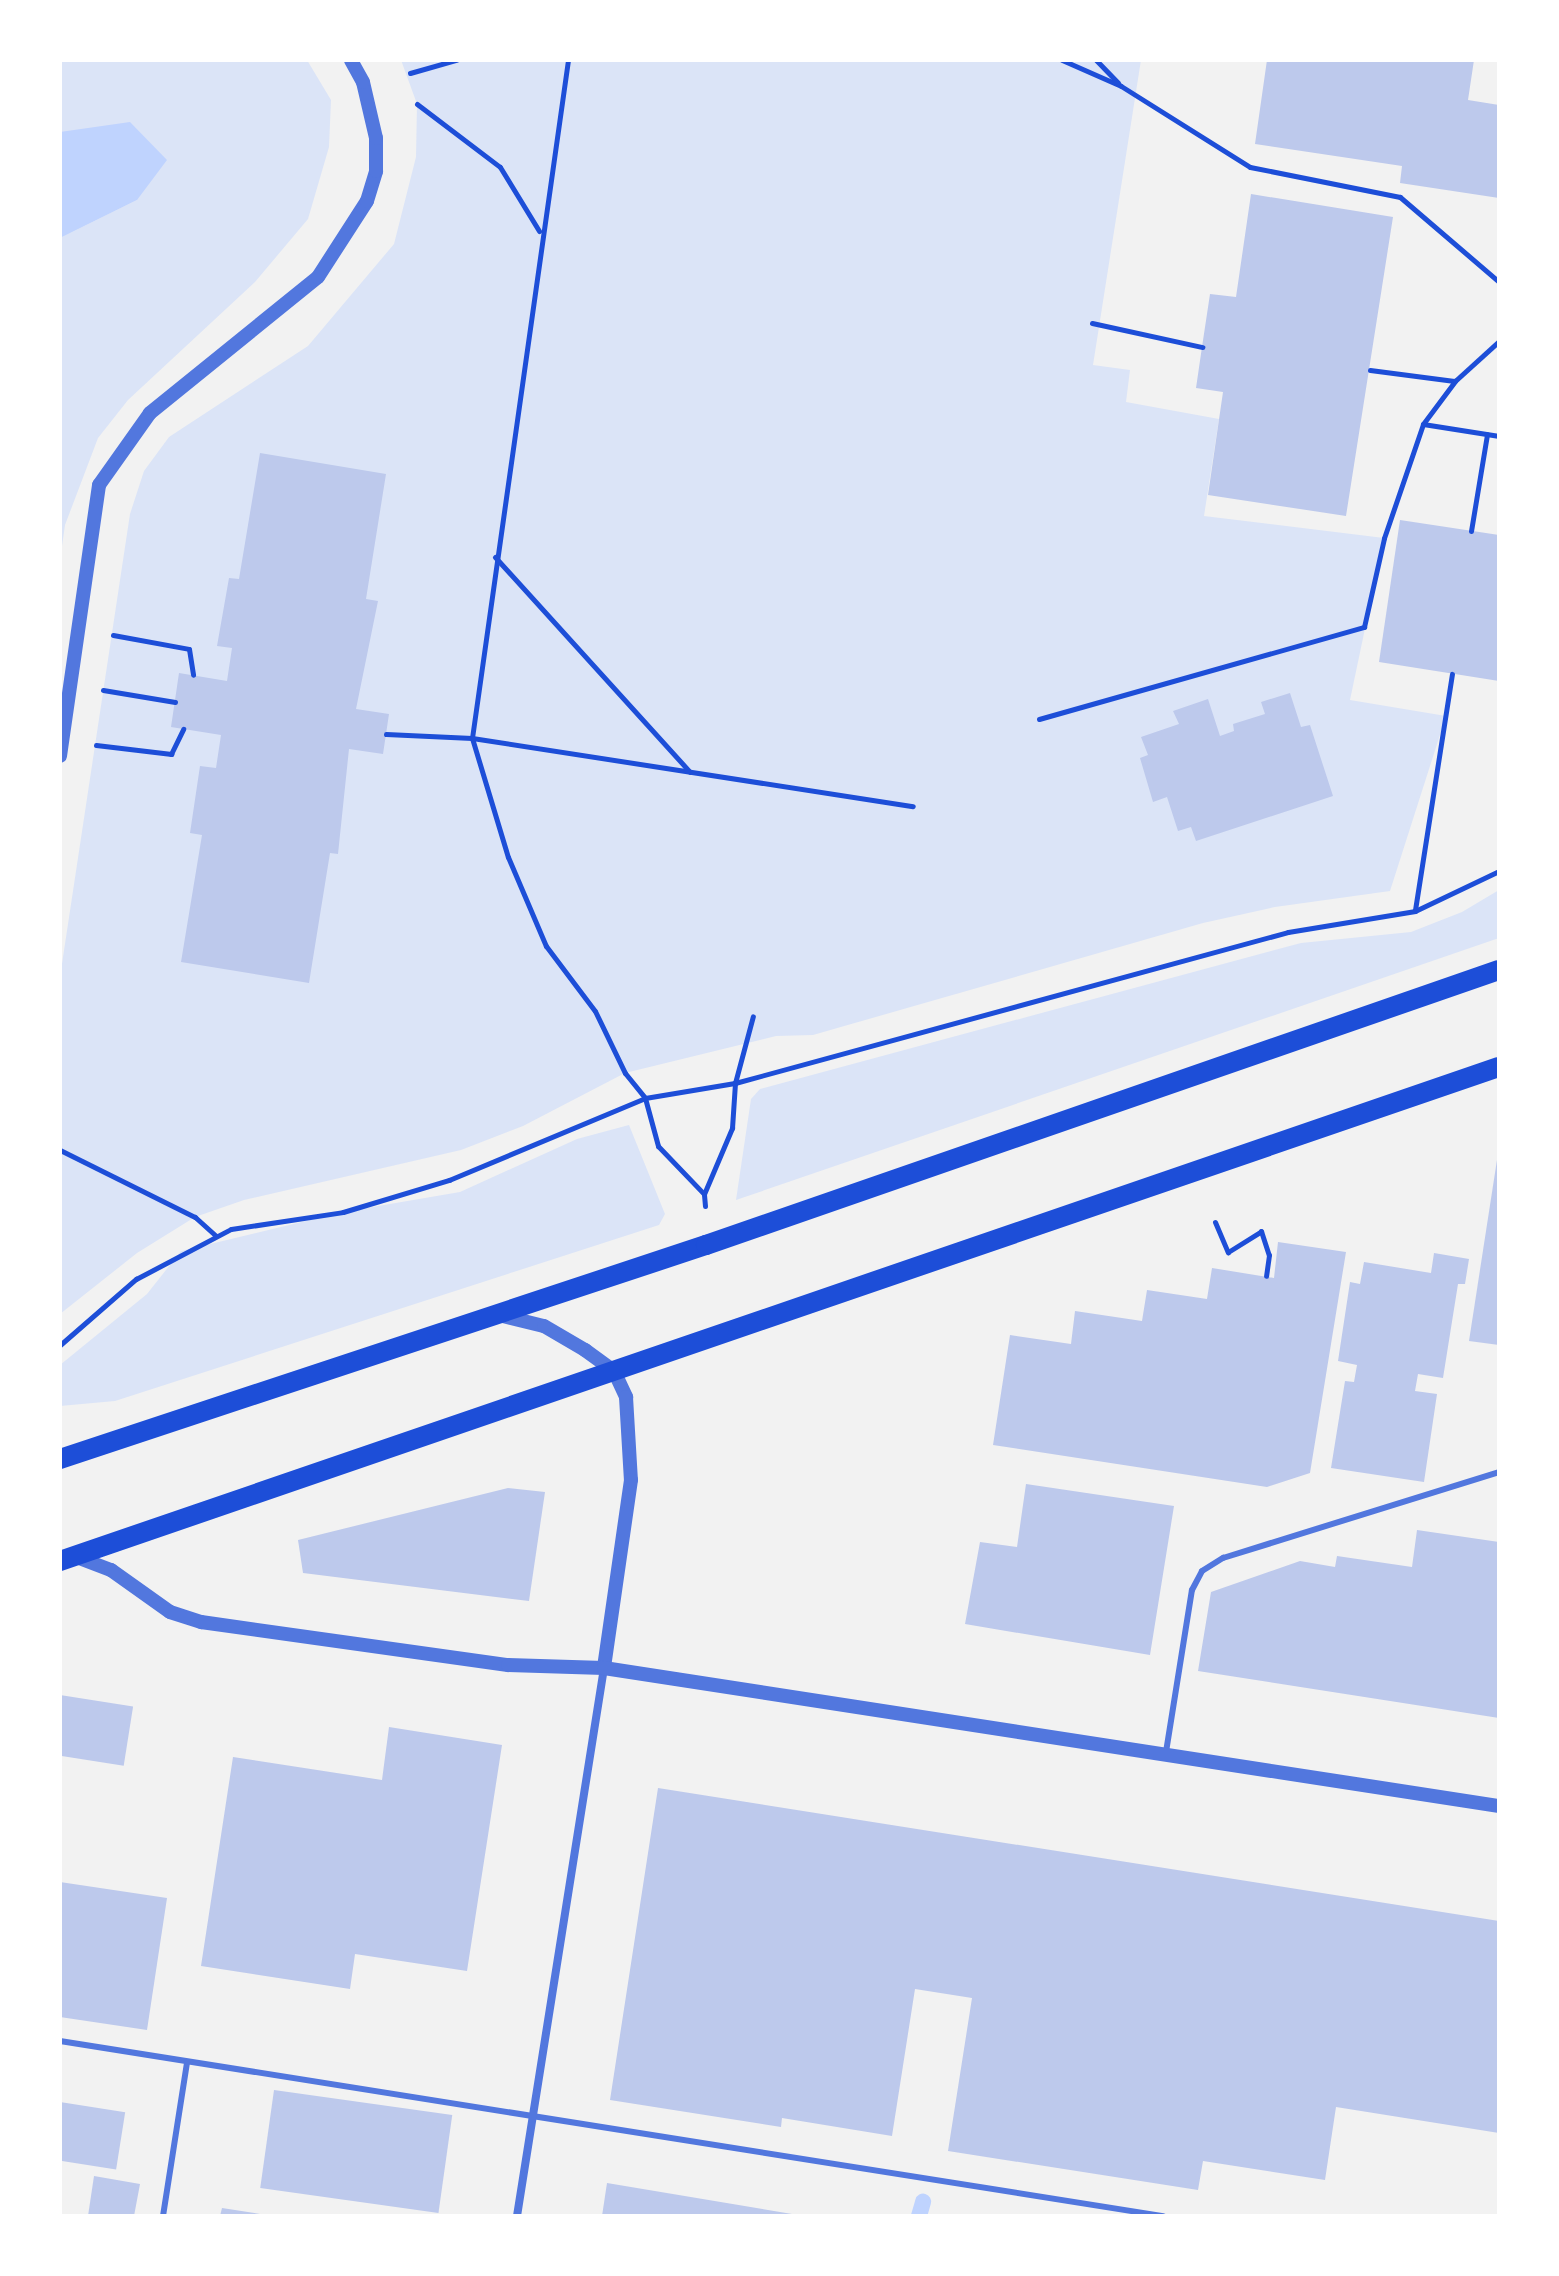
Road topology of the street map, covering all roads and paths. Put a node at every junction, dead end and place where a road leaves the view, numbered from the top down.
1 (351, 60) edge
2 (456, 60) edge
3 (568, 60) edge
4 (1062, 60) edge
5 (1096, 60) edge
6 (410, 73) dead end
7 (1121, 86) junction
8 (417, 104) dead end
9 (540, 232) junction
10 (1499, 282) edge
11 (1092, 323) dead end
12 (1499, 341) edge
13 (1202, 347) dead end
14 (1495, 351) edge
15 (1370, 370) dead end
16 (1455, 381) junction
17 (1423, 424) junction
18 (1487, 434) junction
19 (1499, 436) edge
20 (1471, 531) dead end
21 (495, 556) junction
22 (112, 634) dead end
23 (1452, 674) dead end
24 (193, 675) dead end
25 (95, 688) dead end
26 (175, 702) dead end
27 (1039, 719) dead end
28 (183, 729) dead end
29 (386, 734) dead end
30 (472, 738) junction
31 (95, 745) dead end
32 (60, 756) edge
33 (691, 773) junction
34 (913, 806) dead end
35 (1499, 871) edge
36 (1415, 911) junction
37 (1499, 970) edge
38 (753, 1016) dead end
39 (1499, 1067) edge
40 (735, 1083) junction
41 (645, 1098) junction
42 (60, 1150) edge
43 (1215, 1222) dead end
44 (216, 1236) junction
45 (1266, 1276) dead end
46 (492, 1314) junction
47 (60, 1345) edge
48 (614, 1371) junction
49 (60, 1459) edge
50 (1499, 1472) edge
51 (67, 1558) edge
52 (604, 1668) junction
53 (1166, 1752) junction
54 (1499, 1806) edge
55 (60, 2041) edge
56 (187, 2062) junction
57 (533, 2115) junction
58 (163, 2216) edge
59 (517, 2216) edge
60 (1163, 2216) edge

1 - 32 street
2 - 6 path
3 - 9 path
4 - 7 path
5 - 7 path
7 - 10 path
8 - 9 path
9 - 21 path
11 - 13 path
12 - 14 path
14 - 16 path
15 - 16 path
16 - 17 path
17 - 18 path
17 - 27 path
18 - 19 path
18 - 20 path
21 - 30 path
21 - 33 path
22 - 24 path
23 - 36 path
25 - 26 path
28 - 31 path
29 - 30 path
30 - 33 path
30 - 41 path
33 - 34 path
35 - 36 path
36 - 40 path
37 - 46 main road
38 - 40 path
39 - 48 main road
40 - 41 path
40 - 41 path
41 - 44 path
42 - 44 path
43 - 45 path
44 - 47 path
46 - 48 street
46 - 49 main road
48 - 51 main road
48 - 52 street
50 - 53 lane
51 - 52 street
52 - 53 street
52 - 57 street
53 - 54 street
55 - 56 lane
56 - 57 lane
56 - 58 lane
57 - 59 street
57 - 60 lane

